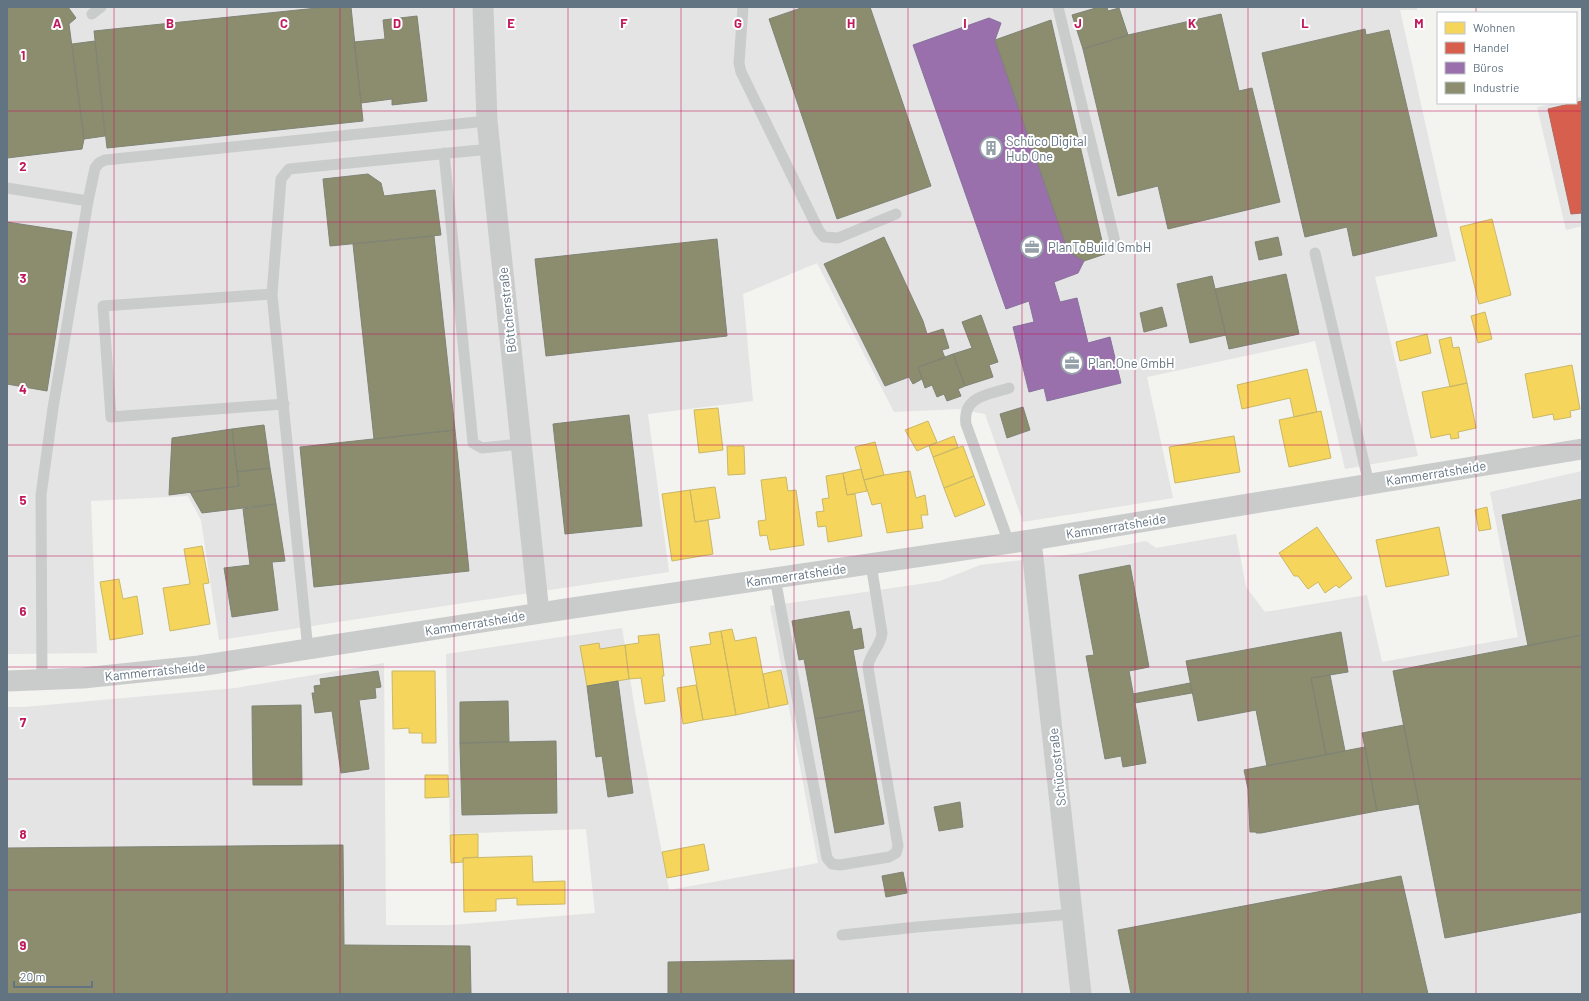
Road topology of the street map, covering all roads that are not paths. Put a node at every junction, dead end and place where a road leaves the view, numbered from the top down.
1 (101, 7) edge
2 (483, 7) edge
3 (743, 7) edge
4 (1058, 7) edge
5 (92, 14) dead end
6 (487, 121) junction
7 (490, 149) junction
8 (444, 153) junction
9 (7, 188) edge
10 (88, 201) junction
11 (896, 214) dead end
12 (1115, 242) dead end
13 (1315, 253) dead end
14 (272, 294) junction
15 (1009, 388) dead end
16 (284, 404) junction
17 (521, 444) junction
18 (1582, 448) edge
19 (1368, 484) junction
20 (1031, 540) junction
21 (1009, 543) junction
22 (871, 564) junction
23 (775, 578) junction
24 (539, 613) junction
25 (308, 650) junction
26 (42, 680) junction
27 (7, 681) edge
28 (1073, 914) junction
29 (842, 935) dead end
30 (1081, 994) edge

1 - 5 lane
2 - 6 street, Böttcherstraße
3 - 11 lane
4 - 12 lane
6 - 7 street, Böttcherstraße
6 - 10 lane
7 - 8 lane
7 - 17 street, Böttcherstraße
8 - 14 lane
8 - 17 lane
9 - 10 lane
10 - 26 lane
13 - 19 lane
14 - 16 lane
14 - 16 lane
15 - 21 lane
16 - 25 lane
17 - 24 street, Böttcherstraße
18 - 19 street, Kammerratsheide
19 - 20 street, Kammerratsheide
20 - 21 street, Kammerratsheide
20 - 28 street, Schücostraße
21 - 22 street, Kammerratsheide
22 - 23 street, Kammerratsheide
22 - 23 lane
23 - 24 street, Kammerratsheide
24 - 25 street, Kammerratsheide
25 - 26 street, Kammerratsheide
26 - 27 street, Kammerratsheide
28 - 29 lane
28 - 30 street, Schücostraße

